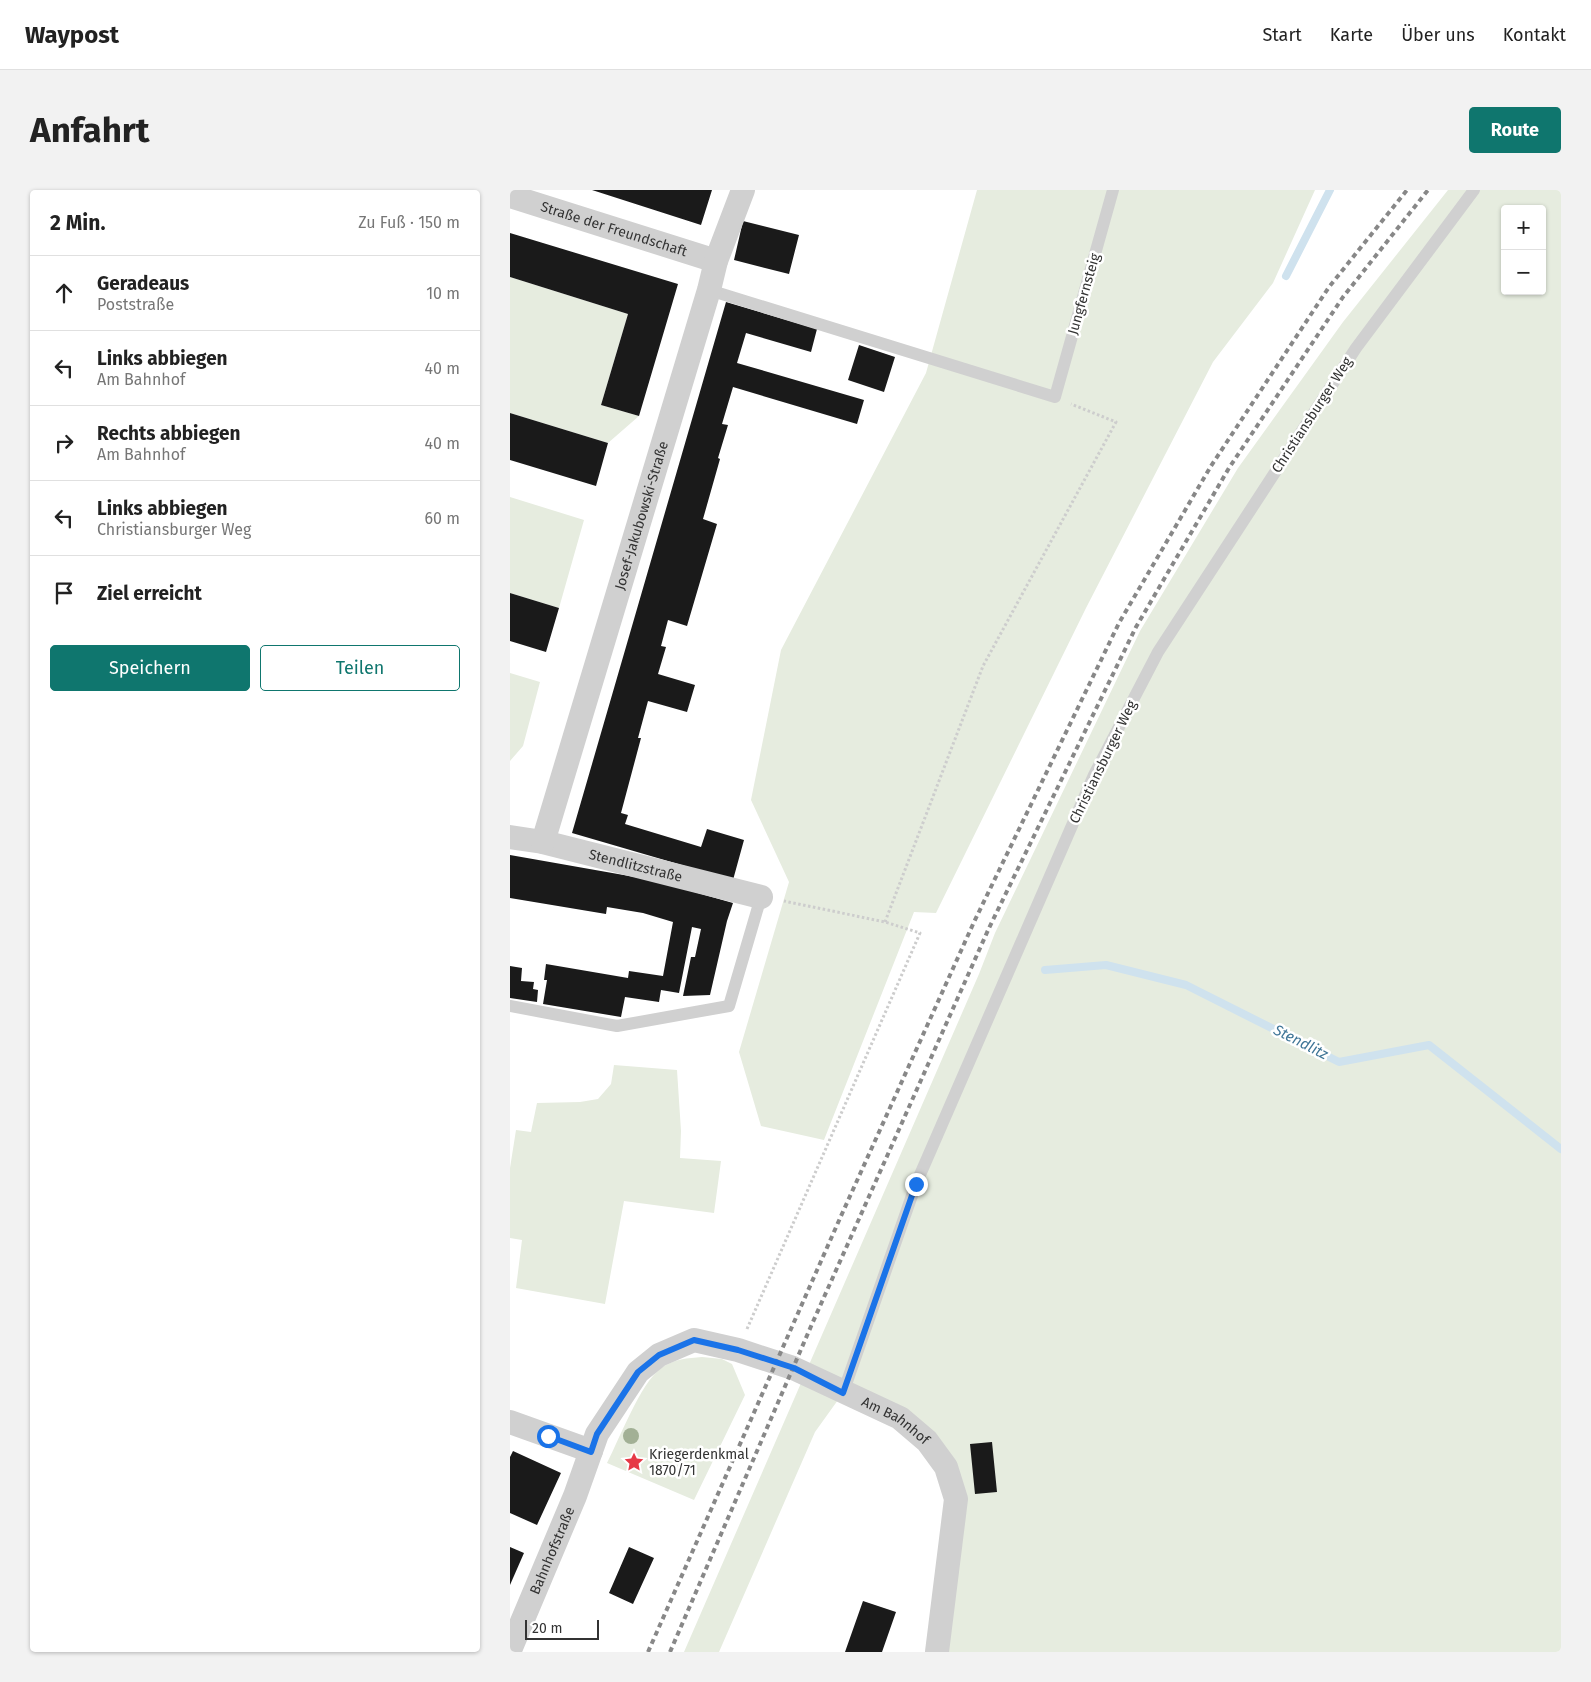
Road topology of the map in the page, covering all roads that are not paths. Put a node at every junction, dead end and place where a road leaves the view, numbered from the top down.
1 (743, 190) edge
2 (1113, 190) edge
3 (1474, 190) edge
4 (510, 196) edge
5 (716, 260) junction
6 (709, 290) junction
7 (510, 837) edge
8 (542, 842) junction
9 (761, 897) joint
10 (510, 1006) edge
11 (843, 1393) junction
12 (510, 1422) edge
13 (591, 1452) junction
14 (510, 1650) edge
15 (937, 1652) edge

1 - 5 street, Josef-Jakubowski-Straße
2 - 6 lane, Jungfernsteig
3 - 11 lane, Christiansburger Weg
4 - 5 street, Straße der Freundschaft
5 - 6 street, Josef-Jakubowski-Straße
6 - 8 street, Josef-Jakubowski-Straße
7 - 8 street, Stendlitzstraße
8 - 9 street, Stendlitzstraße
9 - 10 lane
11 - 13 street, Am Bahnhof
11 - 15 street, Am Bahnhof
12 - 13 street
13 - 14 street, Bahnhofstraße

